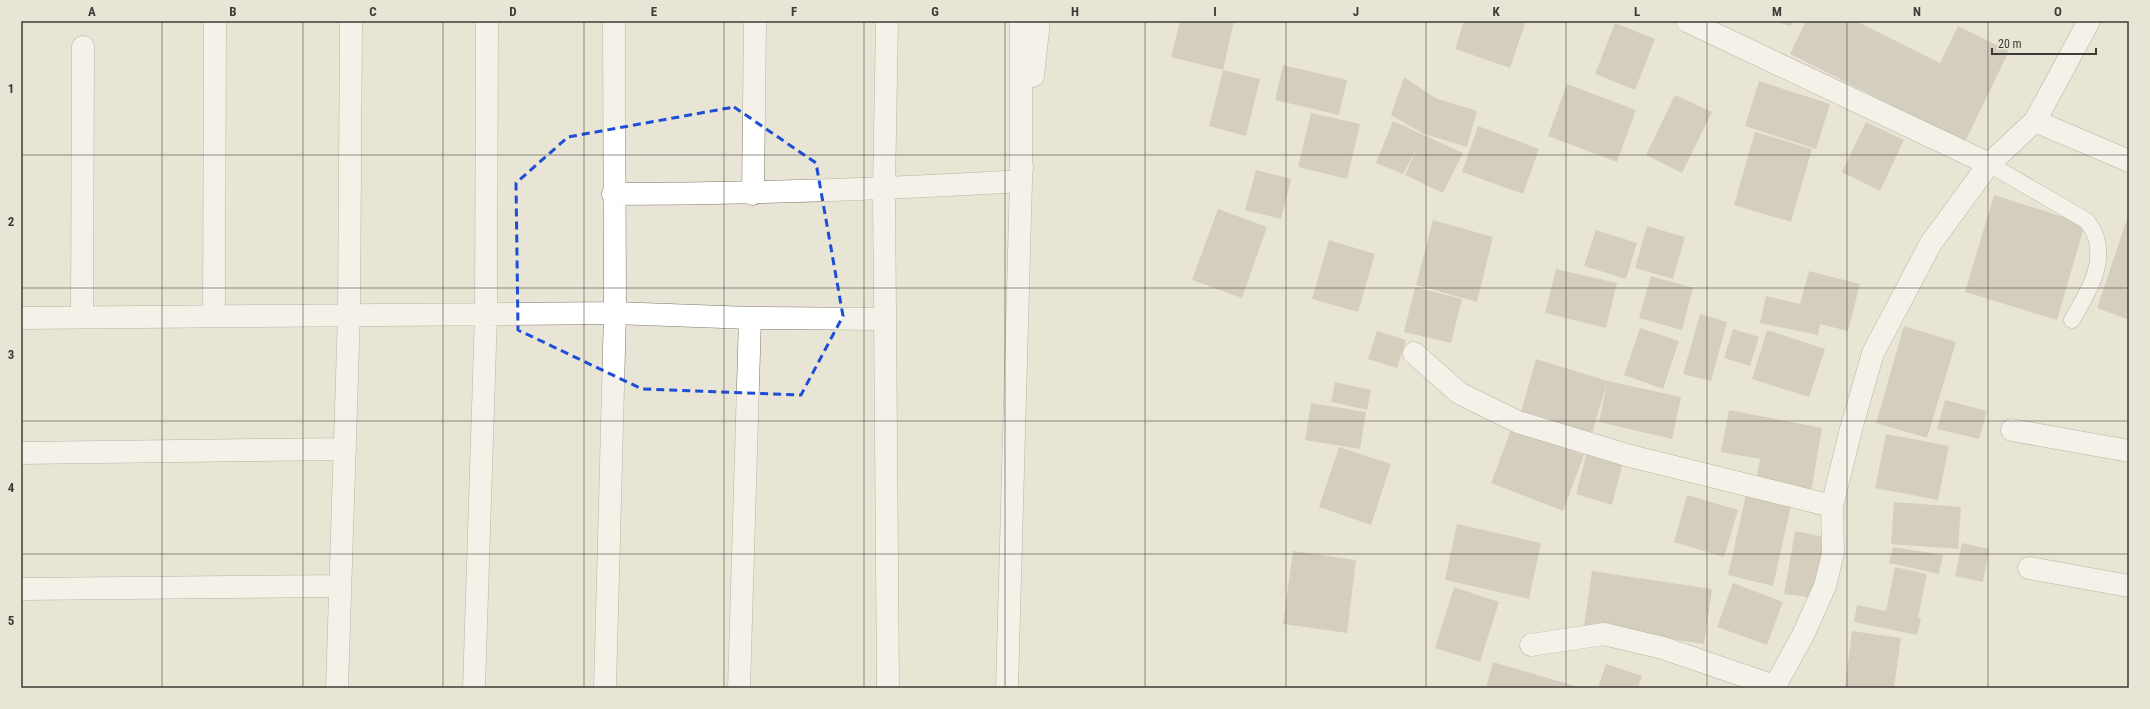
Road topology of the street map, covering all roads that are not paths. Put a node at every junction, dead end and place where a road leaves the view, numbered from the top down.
1 (215, 21) edge
2 (350, 21) edge
3 (487, 21) edge
4 (614, 21) edge
5 (755, 21) edge
6 (887, 21) edge
7 (1021, 21) edge
8 (1039, 21) edge
9 (1687, 21) edge
10 (2090, 21) edge
11 (83, 47) dead end
12 (2035, 121) junction
13 (2129, 161) edge
14 (1989, 164) junction
15 (1021, 181) junction
16 (884, 190) junction
17 (613, 194) junction
18 (753, 194) junction
19 (614, 313) junction
20 (486, 314) junction
21 (349, 315) junction
22 (214, 316) junction
23 (82, 317) junction
24 (21, 318) edge
25 (750, 318) junction
26 (884, 319) junction
27 (2072, 320) dead end
28 (1414, 353) dead end
29 (2012, 430) dead end
30 (345, 449) junction
31 (2129, 451) edge
32 (21, 453) edge
33 (1832, 506) junction
34 (2029, 568) dead end
35 (340, 586) junction
36 (2129, 586) edge
37 (21, 589) edge
38 (1531, 646) dead end
39 (1774, 687) edge
40 (337, 688) edge
41 (474, 688) edge
42 (605, 688) edge
43 (739, 688) edge
44 (888, 688) edge
45 (1007, 688) edge

1 - 22 street
2 - 21 street
3 - 20 street
4 - 17 street
5 - 18 street
6 - 16 street
7 - 15 street
8 - 15 street
9 - 14 street
10 - 12 street
11 - 23 street
12 - 13 street
12 - 14 street
14 - 27 lane
14 - 33 street
15 - 16 street
15 - 45 street
16 - 18 street
16 - 26 street
17 - 18 street
17 - 19 street
19 - 20 street
19 - 25 street
19 - 42 street
20 - 21 street
20 - 41 street
21 - 22 street
21 - 30 street
22 - 23 street
23 - 24 street
25 - 26 street
25 - 43 street
26 - 44 street
28 - 33 street
29 - 31 street
30 - 32 street
30 - 35 street
33 - 39 street
34 - 36 street
35 - 37 street
35 - 40 street
38 - 39 street

